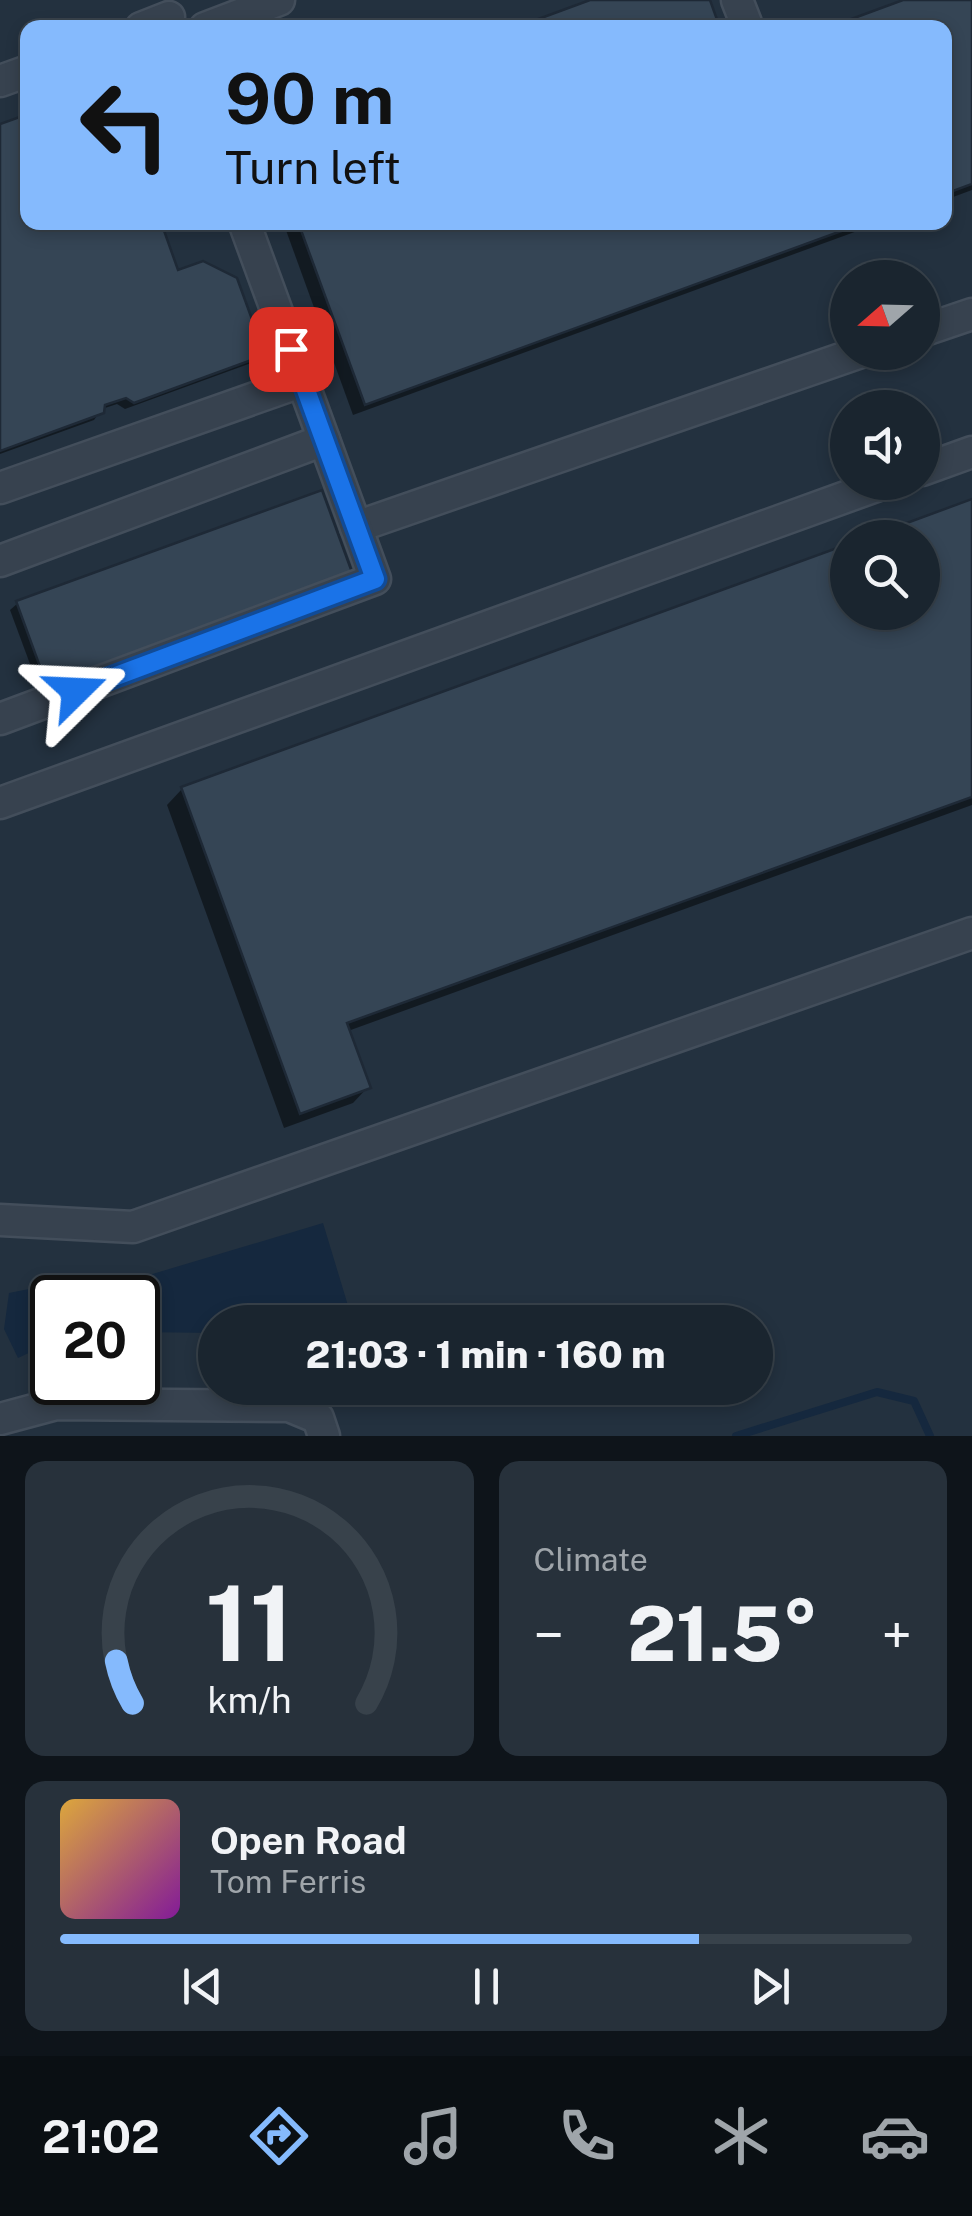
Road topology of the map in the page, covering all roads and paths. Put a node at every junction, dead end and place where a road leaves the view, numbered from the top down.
1 (279, 0) edge
2 (226, 20) edge
3 (247, 230) edge
4 (972, 314) edge
5 (940, 325) edge
6 (830, 363) edge
7 (302, 380) junction
8 (324, 440) junction
9 (972, 452) edge
10 (940, 464) edge
11 (0, 488) edge
12 (837, 500) edge
13 (356, 527) junction
14 (0, 560) edge
15 (0, 719) edge
16 (0, 804) edge
17 (972, 933) edge
18 (0, 1220) edge
19 (0, 1419) edge
20 (324, 1436) edge

1 - 2 lane
3 - 7 lane
4 - 5 lane
6 - 13 lane
7 - 8 lane
7 - 11 lane
8 - 13 lane
8 - 14 lane
9 - 10 lane
12 - 16 lane
13 - 15 lane
17 - 18 lane
19 - 20 lane

